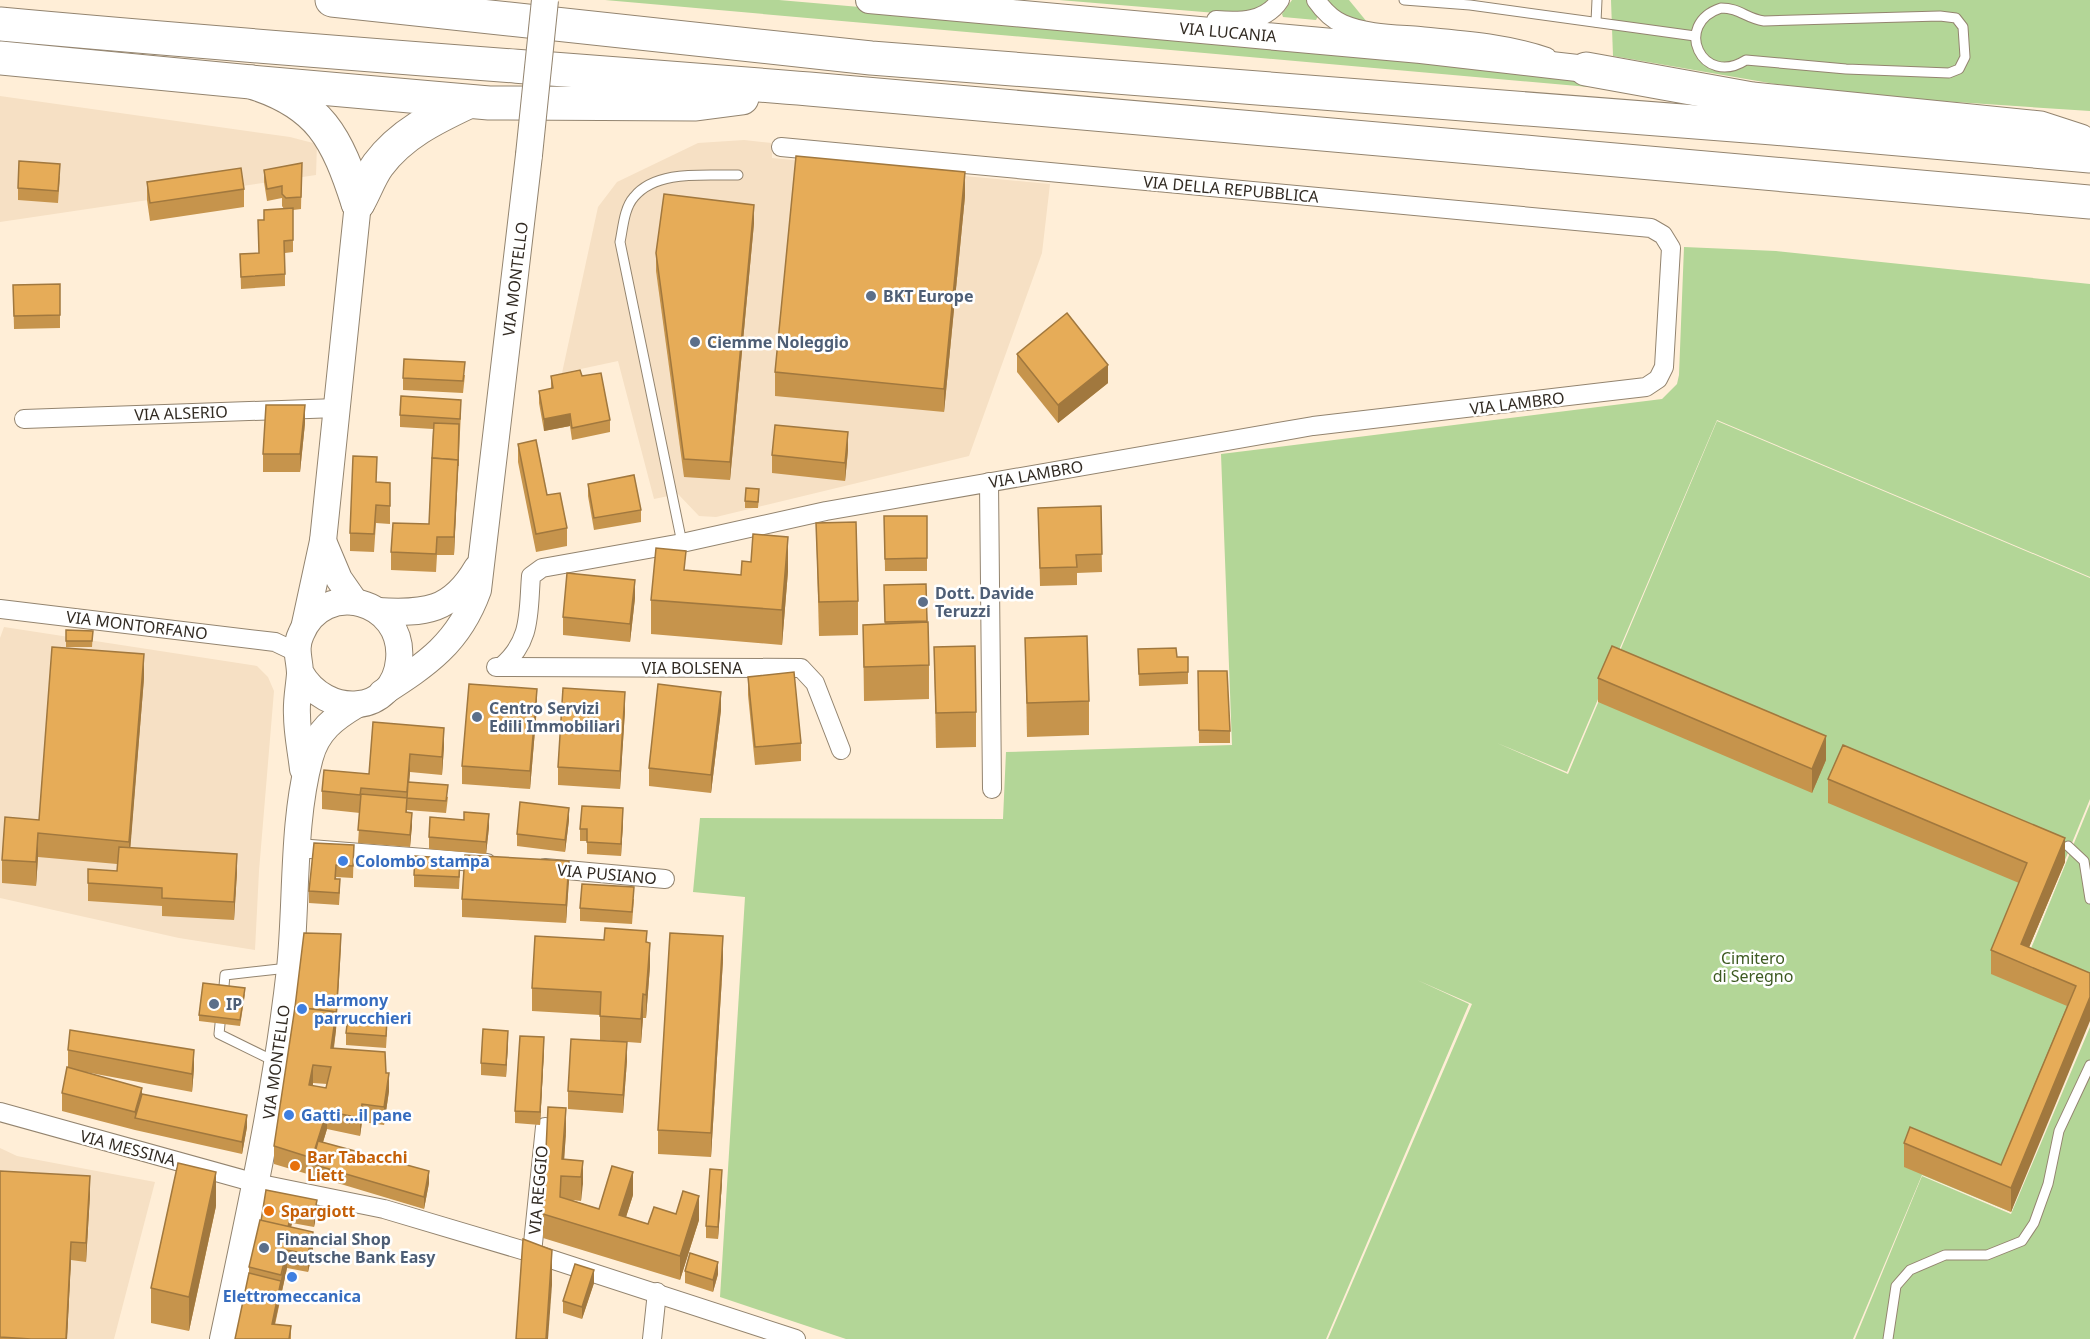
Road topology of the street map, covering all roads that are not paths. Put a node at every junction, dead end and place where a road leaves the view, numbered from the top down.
1 (332, 0) edge
2 (545, 0) edge
3 (869, 0) edge
4 (953, 0) edge
5 (1280, 0) edge
6 (1316, 0) edge
7 (1404, 0) edge
8 (1597, 0) edge
9 (1470, 2) edge
10 (986, 10) junction
11 (1596, 22) junction
12 (0, 24) edge
13 (1695, 36) junction
14 (0, 58) edge
15 (1586, 69) junction
16 (250, 82) junction
17 (809, 90) junction
18 (470, 101) junction
19 (2090, 146) edge
20 (781, 147) dead end
21 (2090, 156) edge
22 (738, 175) dead end
23 (2090, 202) edge
24 (358, 203) junction
25 (1646, 387) joint
26 (337, 408) junction
27 (24, 419) dead end
28 (989, 482) junction
29 (323, 541) junction
30 (682, 543) junction
31 (483, 558) junction
32 (355, 602) junction
33 (0, 609) edge
34 (378, 611) junction
35 (295, 645) junction
36 (496, 667) joint
37 (382, 693) junction
38 (356, 705) junction
39 (841, 750) dead end
40 (305, 782) junction
41 (992, 789) dead end
42 (2068, 846) dead end
43 (298, 848) junction
44 (506, 865) edge
45 (529, 867) edge
46 (664, 879) dead end
47 (2090, 899) edge
48 (290, 968) junction
49 (278, 1062) junction
50 (2090, 1065) edge
51 (0, 1112) edge
52 (544, 1127) dead end
53 (256, 1183) junction
54 (532, 1253) junction
55 (657, 1292) junction
56 (223, 1339) edge
57 (652, 1339) edge
58 (796, 1339) edge
59 (1888, 1339) edge

1 - 21 highway
2 - 31 street, VIA MONTELLO, bridge
3 - 10 street, VIA LUCANIA
4 - 10 street
5 - 10 street
6 - 15 street
7 - 9 lane
8 - 11 lane
9 - 11 lane
10 - 15 street, VIA LUCANIA
11 - 13 lane
12 - 17 highway
13 - 13 lane
14 - 16 highway
15 - 19 highway
16 - 18 highway
16 - 24 highway
17 - 18 highway
17 - 23 highway
18 - 24 highway
20 - 25 street, VIA DELLA REPUBBLICA
22 - 30 lane
24 - 26 street, VIA MONTELLO
25 - 28 street, VIA LAMBRO
26 - 27 street, VIA ALSERIO
26 - 29 street, VIA MONTELLO
28 - 30 street, VIA LAMBRO
28 - 41 street
29 - 32 street, VIA MONTELLO
29 - 35 street, VIA MONTELLO
30 - 36 street, VIA LAMBRO
31 - 34 street, VIA MONTELLO
31 - 37 street, VIA MONTELLO
32 - 34 street
32 - 35 street
33 - 35 street, VIA MONTORFANO
34 - 37 street
35 - 38 street
35 - 40 street, VIA MONTELLO
36 - 39 street, VIA BOLSENA
37 - 38 street
38 - 40 street, VIA MONTELLO
40 - 43 street, VIA MONTELLO
42 - 47 lane
43 - 44 street
43 - 48 street, VIA MONTELLO
45 - 46 street, VIA PUSIANO
48 - 49 street, VIA MONTELLO
48 - 49 lane
49 - 53 street, VIA MONTELLO
50 - 59 lane
51 - 53 street, VIA MESSINA
52 - 54 street, VIA REGGIO
53 - 54 street, VIA REGGIO
53 - 56 street, VIA MONTELLO
54 - 55 street, VIA REGGIO
55 - 57 street
55 - 58 street, VIA REGGIO

